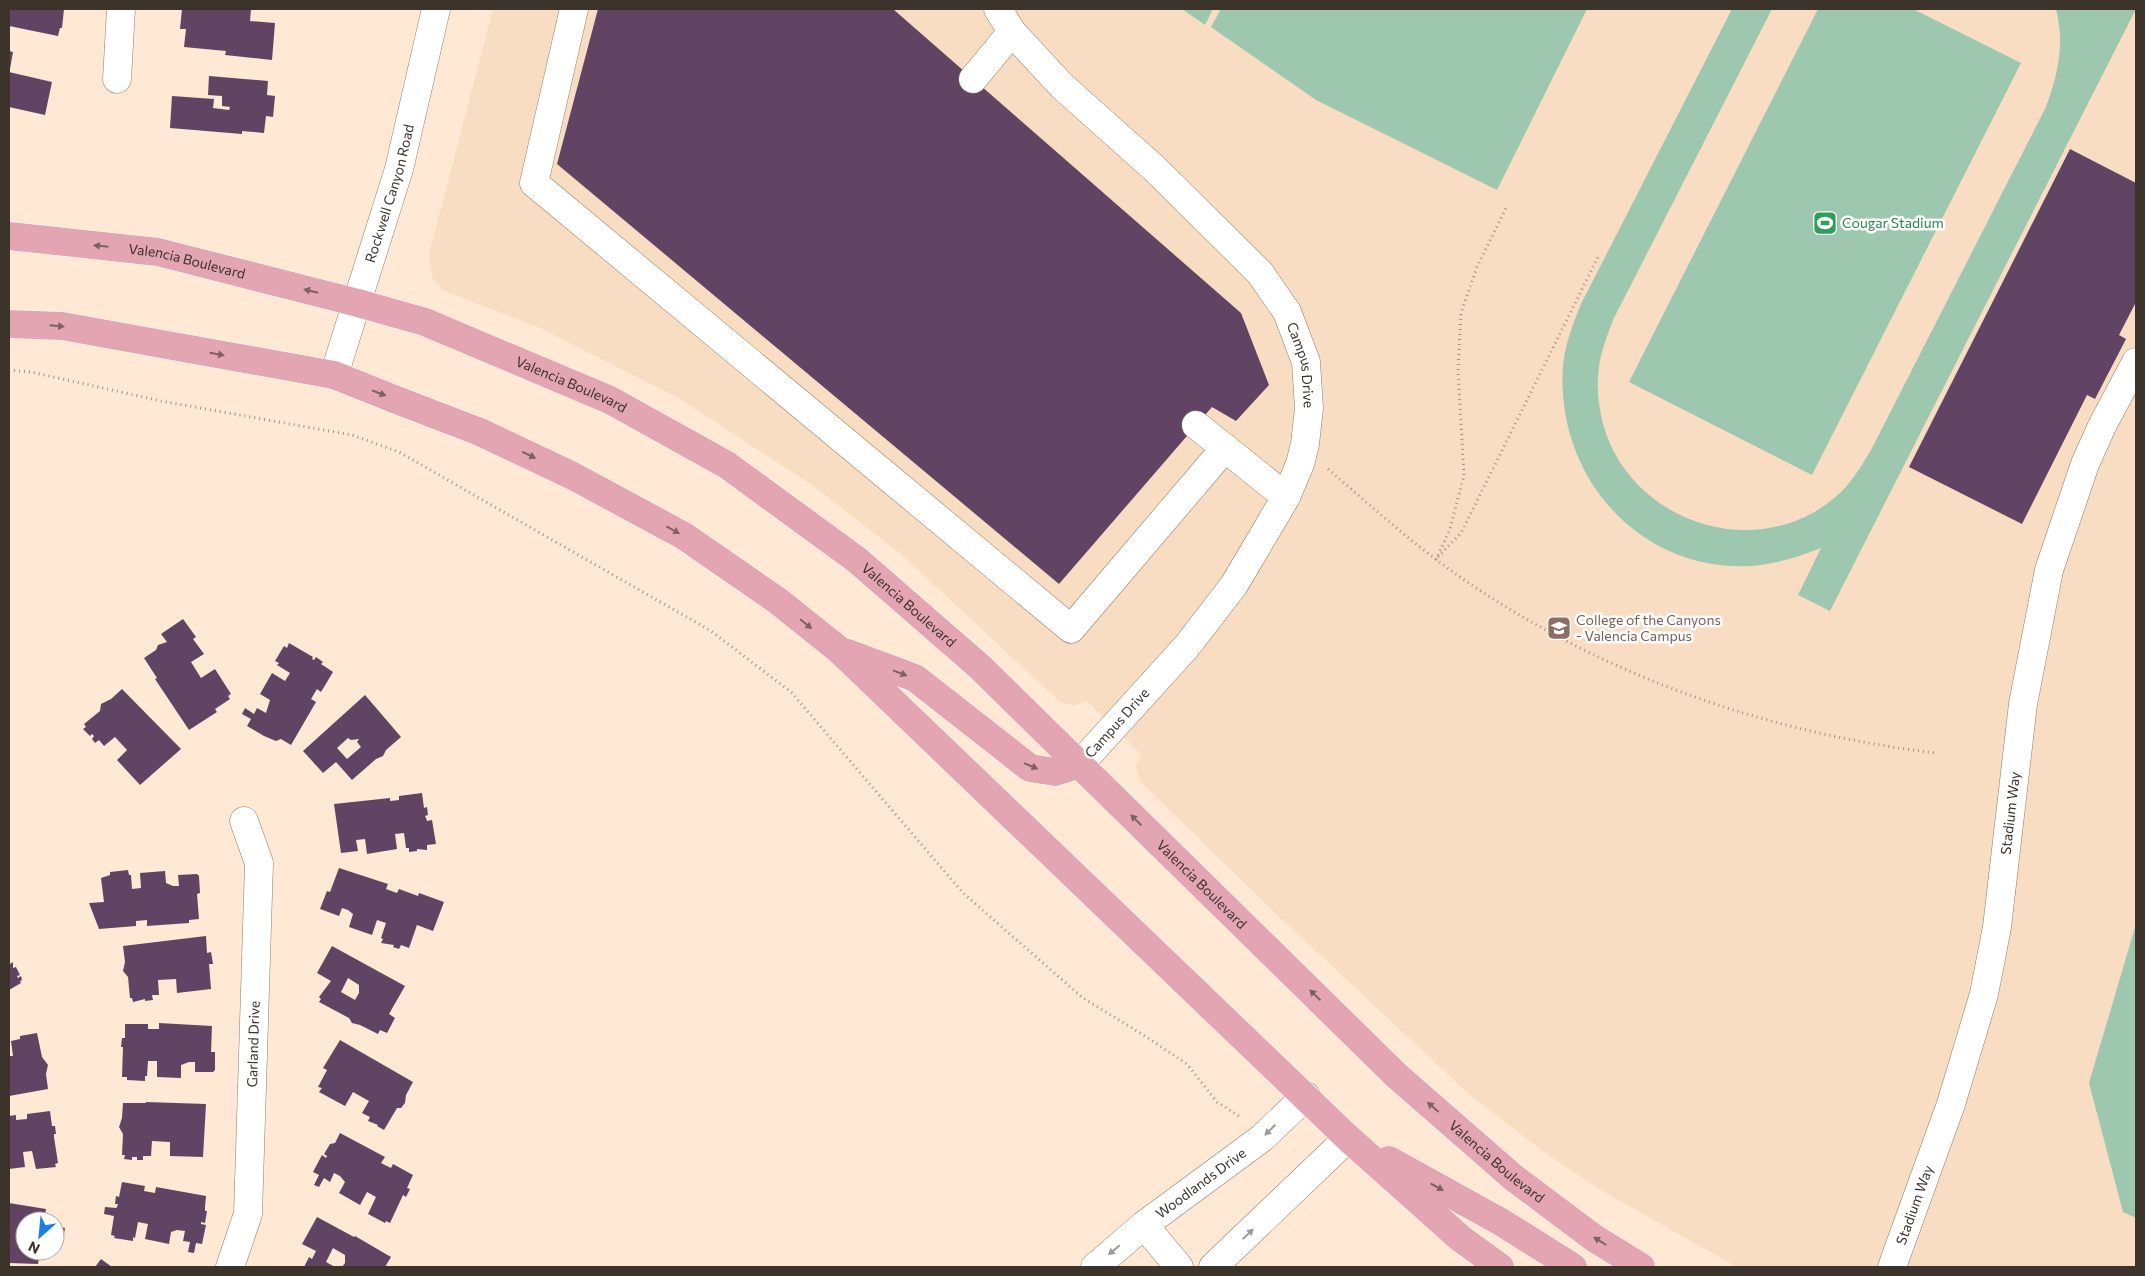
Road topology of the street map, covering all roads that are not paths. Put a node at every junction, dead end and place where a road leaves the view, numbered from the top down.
1 (121, 9) edge
2 (436, 9) edge
3 (574, 9) edge
4 (1005, 20) edge
5 (117, 79) dead end
6 (973, 79) dead end
7 (9, 236) edge
8 (358, 303) junction
9 (9, 324) edge
10 (2136, 362) edge
11 (334, 375) junction
12 (1196, 425) dead end
13 (1225, 448) junction
14 (1286, 496) junction
15 (838, 650) junction
16 (1080, 764) junction
17 (244, 821) dead end
18 (1306, 1096) junction
19 (1348, 1138) junction
20 (1144, 1225) junction
21 (230, 1267) edge
22 (1095, 1267) edge
23 (1179, 1267) edge
24 (1212, 1267) edge
25 (1500, 1267) edge
26 (1573, 1267) edge
27 (1641, 1267) edge
28 (1892, 1267) edge

1 - 5 street
2 - 8 street, Rockwell Canyon Road
3 - 13 street
4 - 6 street
4 - 14 street, Campus Drive
8 -> 7 main road, Valencia Boulevard
8 - 11 street, Rockwell Canyon Road
8 - 16 main road, Valencia Boulevard
9 -> 11 main road
10 - 28 street, Stadium Way
11 -> 15 main road
12 - 13 street
13 - 14 street
14 - 16 street, Campus Drive
15 -> 16 main road
15 - 18 main road
27 -> 16 main road, Valencia Boulevard
17 - 21 street, Garland Drive
18 - 19 main road
18 -> 20 street, Woodlands Drive
24 -> 19 street
19 - 25 main road
19 -> 26 main road
20 -> 22 street, Woodlands Drive
20 - 23 street

